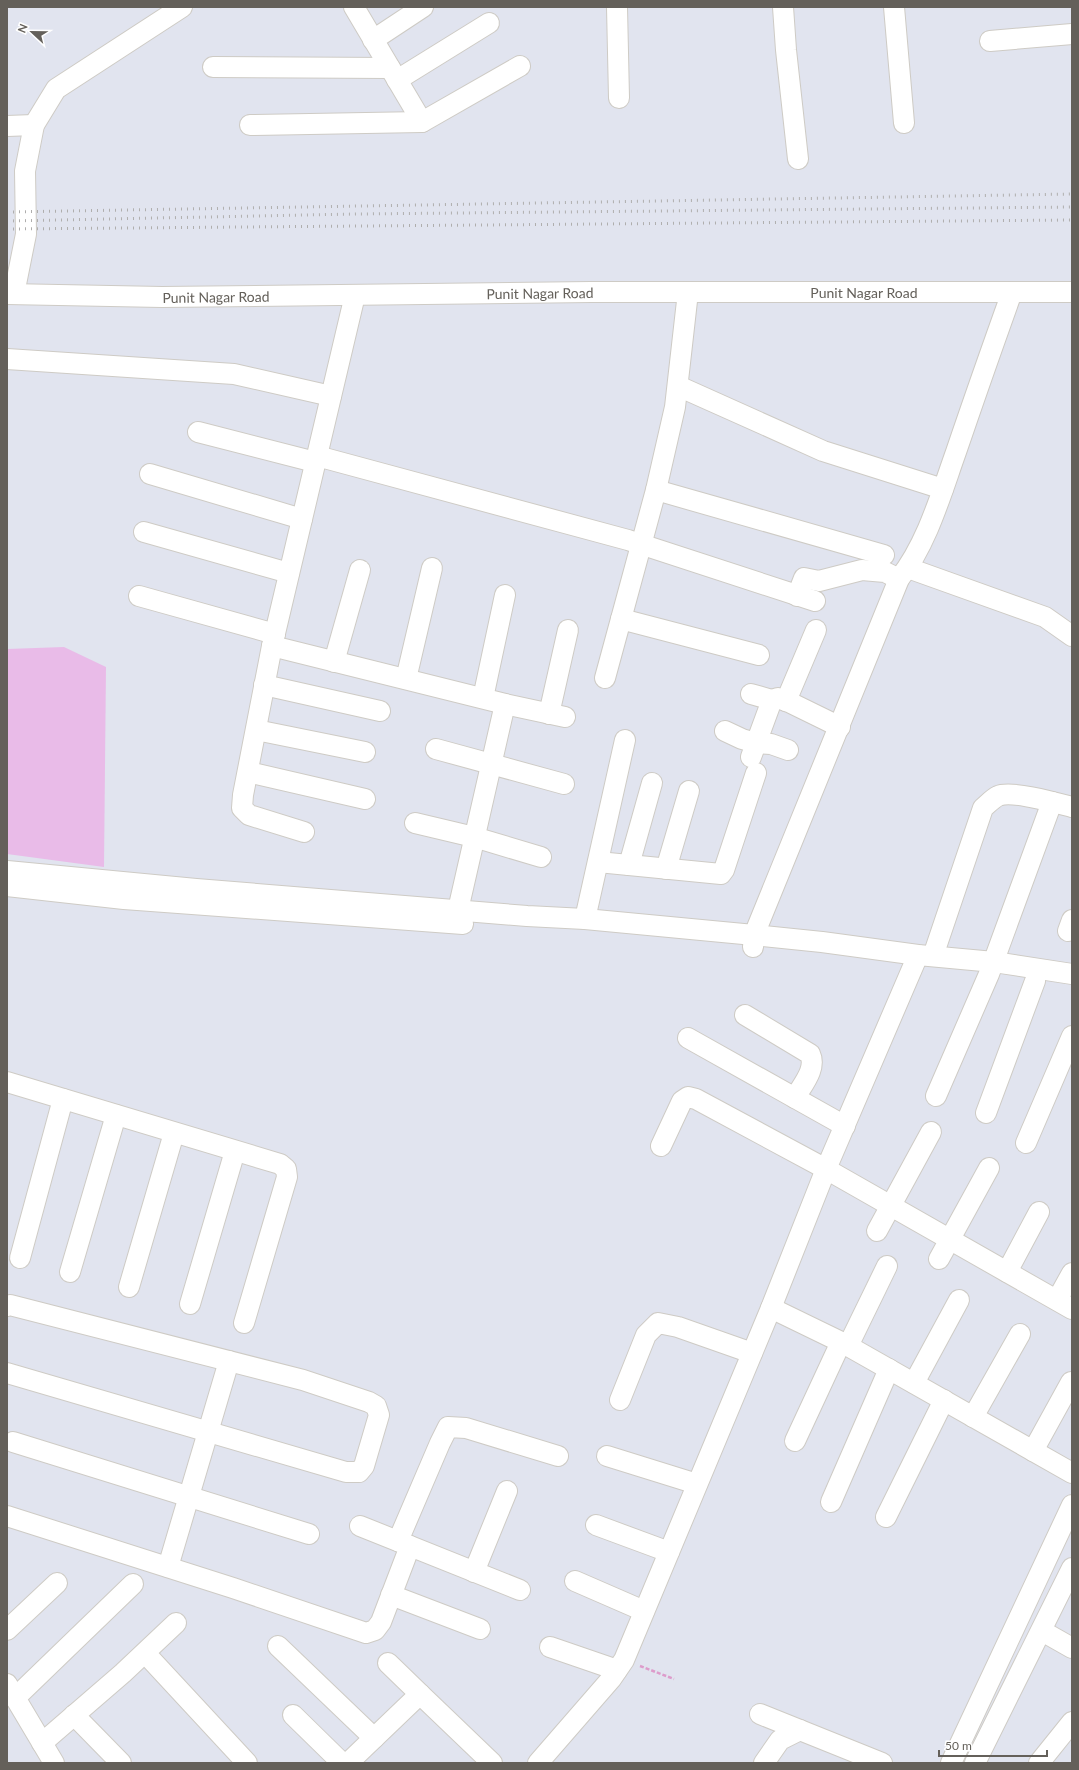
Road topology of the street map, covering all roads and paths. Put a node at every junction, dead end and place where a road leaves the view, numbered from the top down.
1 (182, 7) edge
2 (354, 7) edge
3 (423, 7) edge
4 (617, 7) edge
5 (783, 7) edge
6 (894, 7) edge
7 (490, 23) dead end
8 (1072, 34) edge
9 (373, 40) junction
10 (990, 40) dead end
11 (520, 66) dead end
12 (213, 67) dead end
13 (394, 74) junction
14 (618, 98) dead end
15 (422, 122) junction
16 (904, 123) dead end
17 (34, 125) junction
18 (250, 125) dead end
19 (7, 126) edge
20 (798, 159) dead end
21 (688, 292) junction
22 (1012, 292) junction
23 (1072, 292) edge
24 (10, 294) edge
25 (356, 295) junction
26 (7, 360) edge
27 (678, 386) junction
28 (331, 396) junction
29 (198, 432) dead end
30 (316, 459) junction
31 (150, 474) dead end
32 (943, 489) junction
33 (656, 490) junction
34 (302, 519) junction
35 (144, 532) dead end
36 (641, 545) junction
37 (875, 559) junction
38 (432, 568) dead end
39 (360, 570) dead end
40 (289, 573) junction
41 (903, 573) junction
42 (505, 595) dead end
43 (139, 596) dead end
44 (621, 619) junction
45 (568, 630) dead end
46 (816, 630) dead end
47 (1072, 636) edge
48 (273, 640) junction
49 (759, 655) dead end
50 (334, 662) junction
51 (605, 678) dead end
52 (406, 679) junction
53 (264, 685) junction
54 (752, 694) dead end
55 (483, 698) junction
56 (779, 700) junction
57 (505, 704) junction
58 (380, 711) dead end
59 (840, 727) junction
60 (256, 730) junction
61 (725, 731) dead end
62 (625, 740) dead end
63 (436, 749) dead end
64 (788, 750) dead end
65 (365, 752) dead end
66 (754, 758) junction
67 (491, 764) junction
68 (248, 772) junction
69 (652, 783) dead end
70 (564, 784) dead end
71 (689, 791) dead end
72 (365, 799) dead end
73 (1052, 802) junction
74 (1072, 807) edge
75 (415, 823) dead end
76 (304, 832) dead end
77 (474, 837) junction
78 (541, 857) dead end
79 (598, 862) junction
80 (629, 865) junction
81 (666, 869) junction
82 (7, 871) edge
83 (7, 886) edge
84 (458, 910) junction
85 (585, 919) junction
86 (754, 941) junction
87 (922, 958) junction
88 (992, 968) junction
89 (1072, 974) edge
90 (1036, 981) junction
91 (1072, 987) edge
92 (745, 1015) dead end
93 (1072, 1036) edge
94 (688, 1038) dead end
95 (7, 1082) edge
96 (936, 1096) dead end
97 (795, 1098) junction
98 (63, 1099) junction
99 (986, 1113) dead end
100 (116, 1115) junction
101 (845, 1126) junction
102 (931, 1132) dead end
103 (174, 1133) junction
104 (1026, 1143) dead end
105 (661, 1146) dead end
106 (235, 1151) junction
107 (989, 1168) dead end
108 (826, 1169) junction
109 (891, 1206) junction
110 (1039, 1212) dead end
111 (877, 1231) dead end
112 (950, 1240) junction
113 (20, 1258) dead end
114 (939, 1259) dead end
115 (887, 1266) dead end
116 (70, 1272) dead end
117 (1007, 1272) junction
118 (1072, 1273) edge
119 (129, 1287) dead end
120 (960, 1300) dead end
121 (190, 1304) dead end
122 (1064, 1305) edge
123 (7, 1306) edge
124 (770, 1308) junction
125 (244, 1323) dead end
126 (1020, 1334) dead end
127 (844, 1344) junction
128 (752, 1353) junction
129 (229, 1361) junction
130 (889, 1369) junction
131 (7, 1373) edge
132 (1071, 1382) edge
133 (914, 1384) junction
134 (620, 1400) dead end
135 (944, 1400) junction
136 (973, 1417) junction
137 (208, 1431) junction
138 (795, 1441) dead end
139 (13, 1442) dead end
140 (1033, 1451) junction
141 (558, 1456) dead end
142 (607, 1456) dead end
143 (1072, 1473) edge
144 (697, 1484) junction
145 (507, 1491) dead end
146 (189, 1496) junction
147 (831, 1502) dead end
148 (1072, 1505) edge
149 (7, 1516) edge
150 (886, 1518) dead end
151 (596, 1524) dead end
152 (360, 1526) dead end
153 (308, 1534) dead end
154 (404, 1543) junction
155 (669, 1552) junction
156 (168, 1567) junction
157 (1072, 1568) edge
158 (474, 1572) junction
159 (57, 1582) dead end
160 (575, 1582) dead end
161 (133, 1584) dead end
162 (520, 1590) dead end
163 (391, 1595) junction
164 (644, 1611) junction
165 (176, 1623) dead end
166 (480, 1629) dead end
167 (7, 1630) edge
168 (1042, 1631) junction
169 (278, 1646) dead end
170 (550, 1647) dead end
171 (1072, 1648) edge
172 (145, 1653) junction
173 (388, 1663) dead end
174 (621, 1665) junction
175 (674, 1679) dead end
176 (420, 1694) junction
177 (10, 1696) edge
178 (760, 1714) dead end
179 (74, 1715) junction
180 (293, 1715) dead end
181 (1072, 1722) edge
182 (800, 1730) junction
183 (374, 1738) junction
184 (42, 1743) junction
185 (42, 1763) edge
186 (54, 1763) edge
187 (121, 1763) edge
188 (247, 1763) edge
189 (342, 1763) edge
190 (348, 1763) edge
191 (492, 1763) edge
192 (538, 1763) edge
193 (764, 1763) edge
194 (882, 1763) edge
195 (951, 1763) edge
196 (975, 1763) edge
197 (1039, 1763) edge

1 - 17 street
2 - 9 street
3 - 9 street
4 - 14 street
5 - 20 street
6 - 16 street
7 - 13 street
8 - 10 street
9 - 13 street
11 - 15 street
12 - 13 street
13 - 15 street
15 - 18 street
17 - 19 street
17 - 24 street
21 - 22 street, Punit Nagar Road
21 - 25 street, Punit Nagar Road
21 - 27 street
22 - 23 street, Punit Nagar Road
22 - 32 street
24 - 25 street, Punit Nagar Road
25 - 28 street
26 - 28 street
27 - 32 street
27 - 33 street
28 - 30 street
29 - 30 street
30 - 34 street
30 - 36 street
31 - 34 street
32 - 41 street
33 - 36 street
33 - 37 street
34 - 40 street
35 - 40 street
36 - 37 street
36 - 44 street
37 - 41 street
38 - 52 street
39 - 50 street
40 - 48 street
41 - 47 street
41 - 59 street
42 - 55 street
43 - 48 street
44 - 49 street
44 - 51 street
45 - 57 street
46 - 56 street
48 - 50 street
48 - 53 street
50 - 52 street
52 - 55 street
53 - 58 street
53 - 60 street
54 - 56 street
55 - 57 street
56 - 59 street
56 - 66 street
57 - 67 street
59 - 86 street
60 - 65 street
60 - 68 street
61 - 66 street
62 - 79 street
63 - 67 street
64 - 66 street
66 - 81 street
67 - 70 street
67 - 77 street
68 - 72 street
68 - 76 street
69 - 80 street
71 - 81 street
73 - 74 street
73 - 87 street
73 - 88 street
75 - 77 street
77 - 78 street
77 - 84 street
79 - 80 street
79 - 85 street
80 - 81 street
82 - 84 street
83 - 86 street
84 - 85 street
85 - 86 street
86 - 87 street
87 - 88 street
87 - 101 street
88 - 89 street
88 - 90 street
88 - 96 street
90 - 91 street
90 - 99 street
92 - 97 street
93 - 104 street
94 - 97 street
95 - 98 street
97 - 101 street
98 - 100 street
98 - 113 street
100 - 103 street
100 - 116 street
101 - 108 street
102 - 109 street
103 - 106 street
103 - 119 street
105 - 108 street
106 - 121 street
106 - 125 street
107 - 112 street
108 - 109 street
108 - 124 street
109 - 111 street
109 - 112 street
110 - 117 street
112 - 114 street
112 - 117 street
115 - 127 street
117 - 122 street
118 - 122 street
120 - 133 street
123 - 129 street
124 - 127 street
124 - 128 street
126 - 136 street
127 - 130 street
127 - 138 street
128 - 134 street
128 - 144 street
129 - 137 street
129 - 137 street
130 - 133 street
130 - 147 street
131 - 137 street
132 - 140 street
133 - 135 street
135 - 136 street
135 - 150 street
136 - 140 street
137 - 146 street
139 - 146 street
140 - 143 street
141 - 154 street
142 - 144 street
144 - 155 street
145 - 158 street
146 - 153 street
146 - 156 street
148 - 195 street
149 - 156 street
151 - 155 street
152 - 154 street
154 - 158 street
154 - 163 street
155 - 164 street
156 - 163 street
157 - 168 street
158 - 162 street
159 - 167 street
160 - 164 street
161 - 177 street
163 - 166 street
164 - 174 street
165 - 172 street
168 - 171 street
168 - 196 street
169 - 183 street
170 - 174 street
172 - 179 street
172 - 188 street
173 - 176 street
174 - 175 path
174 - 192 street
176 - 183 street
176 - 191 street
177 - 184 street
177 - 185 street
178 - 182 street
179 - 184 street
179 - 187 street
180 - 189 street
181 - 197 street
182 - 193 street
182 - 194 street
183 - 190 street
184 - 186 street

